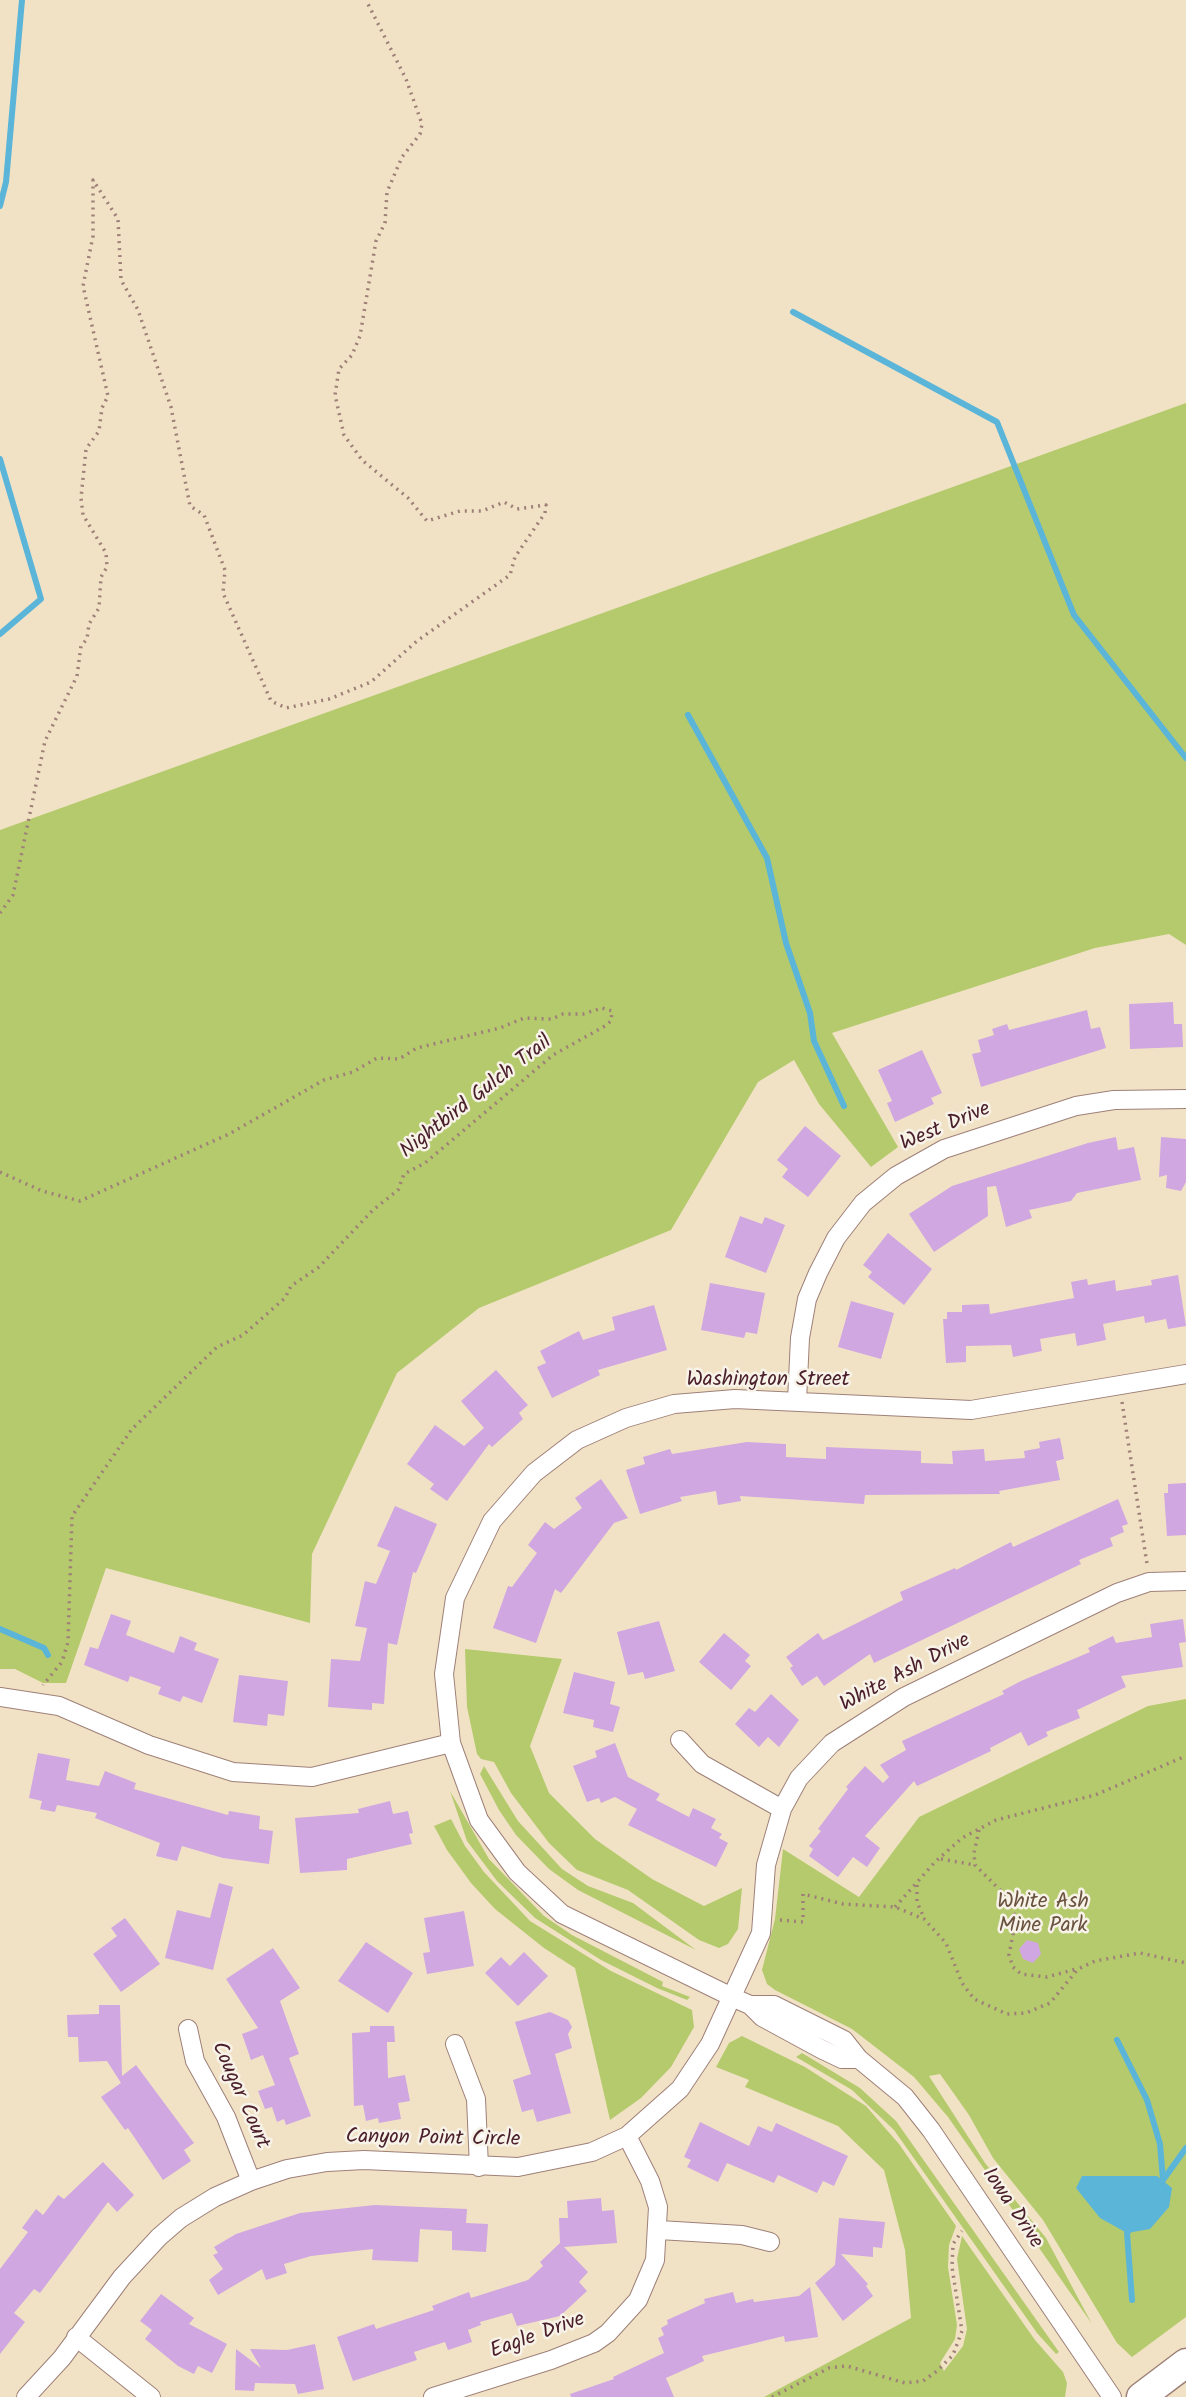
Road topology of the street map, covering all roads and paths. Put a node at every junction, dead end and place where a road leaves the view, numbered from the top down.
1 (366, 0) edge
2 (0, 913) edge
3 (1186, 1099) edge
4 (0, 1172) edge
5 (1186, 1374) edge
6 (1120, 1387) junction
7 (797, 1401) junction
8 (1186, 1581) edge
9 (1149, 1582) junction
10 (0, 1697) edge
11 (39, 1704) junction
12 (680, 1740) dead end
13 (451, 1743) junction
14 (1186, 1756) edge
15 (782, 1810) junction
16 (979, 1830) junction
17 (941, 1859) junction
18 (975, 1865) junction
19 (917, 1883) junction
20 (895, 1908) junction
21 (776, 1919) dead end
22 (924, 1919) junction
23 (1186, 1963) edge
24 (1078, 1969) junction
25 (742, 2002) junction
26 (188, 2029) dead end
27 (456, 2044) dead end
28 (627, 2136) junction
29 (479, 2167) junction
30 (251, 2181) junction
31 (659, 2230) junction
32 (962, 2231) dead end
33 (770, 2242) dead end
34 (76, 2337) junction
35 (1186, 2363) edge
36 (26, 2397) edge
37 (151, 2397) edge
38 (433, 2397) edge
39 (772, 2397) edge
40 (1112, 2397) edge
41 (1142, 2397) edge

1 - 2 path
3 - 7 street, West Drive
4 - 11 path, Nightbird Gulch Trail
5 - 6 street, Washington Street
6 - 7 street, Washington Street
6 - 9 path
7 - 13 street, Washington Street
8 - 9 street, White Ash Drive
9 - 15 street, White Ash Drive
10 - 11 street
11 - 13 street
12 - 15 street
13 - 25 street, Iowa Drive
14 - 16 path
15 - 25 street, White Ash Drive
16 - 17 path
16 - 18 path
17 - 18 path
17 - 19 path
18 - 24 path
19 - 20 path
19 - 22 path
20 - 21 path
20 - 22 path
22 - 24 path
23 - 24 path
25 - 28 street, Canyon Point Circle
25 - 40 street, Iowa Drive
26 - 30 street, Cougar Court
27 - 29 street
28 - 29 street, Canyon Point Circle
28 - 31 street, Eagle Drive
29 - 30 street, Canyon Point Circle
30 - 34 street, Canyon Point Circle
31 - 33 street
31 - 38 street, Eagle Drive
32 - 39 path
34 - 36 street, Canyon Point Circle
34 - 37 street
35 - 41 highway

